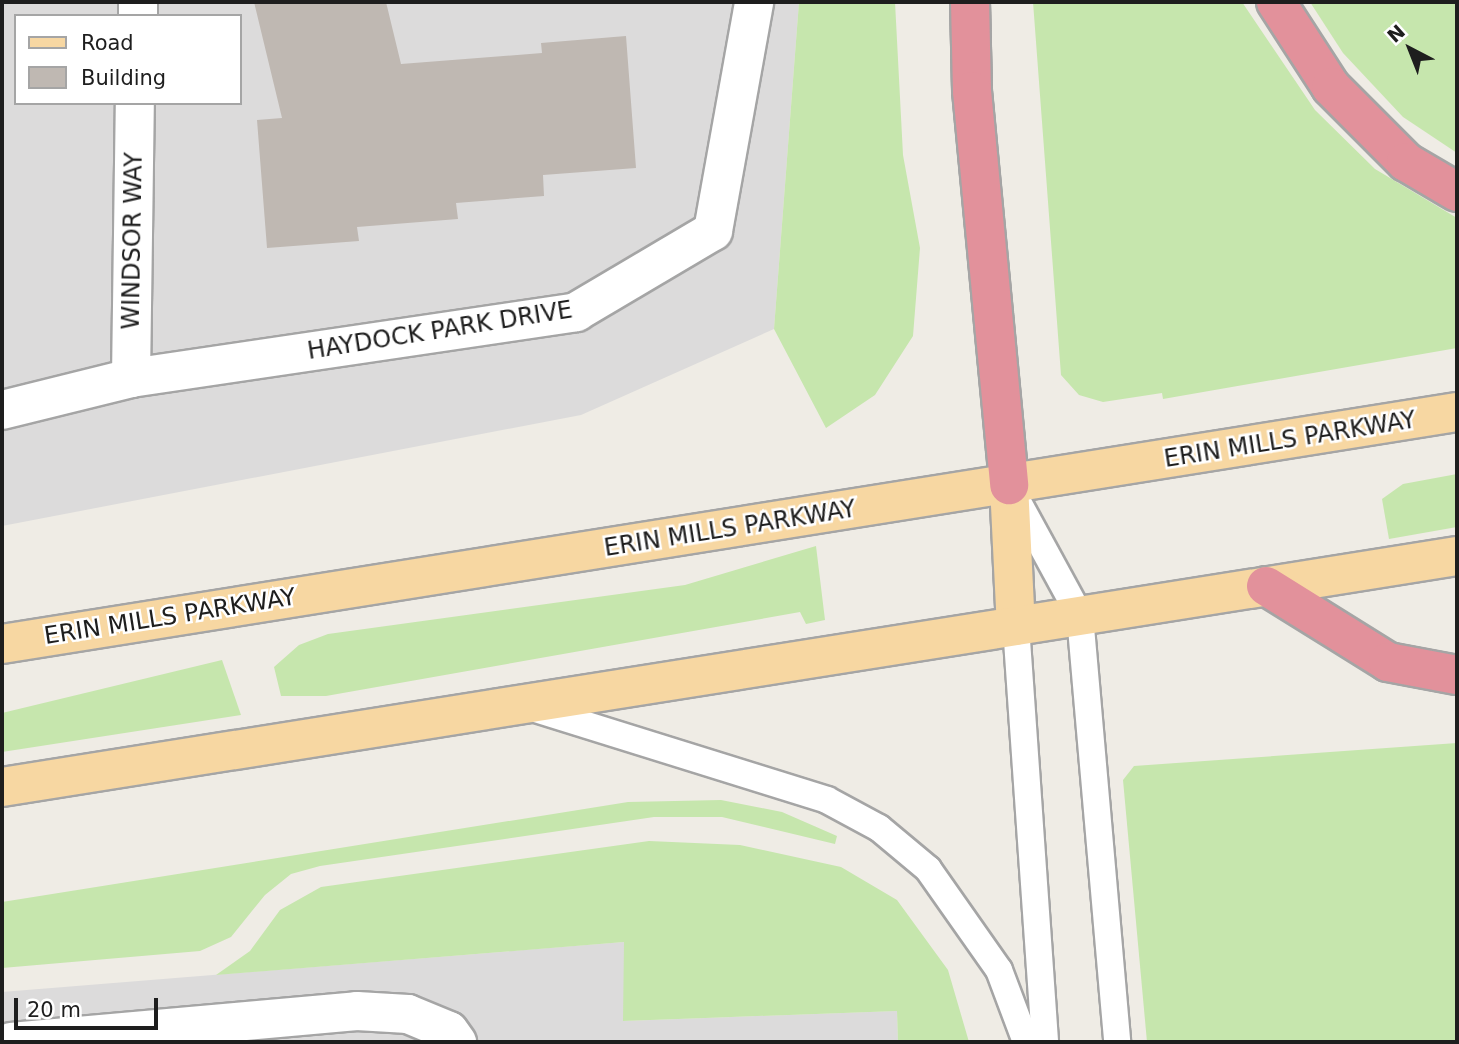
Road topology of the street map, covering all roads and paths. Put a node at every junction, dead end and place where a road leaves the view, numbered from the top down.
1 (754, 2) edge
2 (970, 2) edge
3 (1276, 2) edge
4 (135, 105) edge
5 (1457, 192) edge
6 (131, 378) junction
7 (2, 410) edge
8 (1457, 412) edge
9 (1009, 485) junction
10 (1457, 556) edge
11 (1266, 586) junction
12 (1080, 616) junction
13 (1016, 625) junction
14 (2, 644) edge
15 (1457, 675) edge
16 (521, 704) junction
17 (2, 787) edge
18 (12, 1042) edge
19 (457, 1042) edge
20 (1026, 1042) edge
21 (1045, 1042) edge
22 (1117, 1042) edge

1 - 6 street, HAYDOCK PARK DRIVE
2 - 9 highway
3 - 5 highway
4 - 6 street, WINDSOR WAY
6 - 7 street, HAYDOCK PARK DRIVE
8 - 9 main road, ERIN MILLS PARKWAY
9 - 12 lane
9 - 13 main road
9 - 14 main road, ERIN MILLS PARKWAY
10 - 11 main road
11 - 12 main road
11 - 15 highway
12 - 13 main road
12 - 22 lane
13 - 16 main road
13 - 21 lane
16 - 17 main road
16 - 20 lane
18 - 19 street

